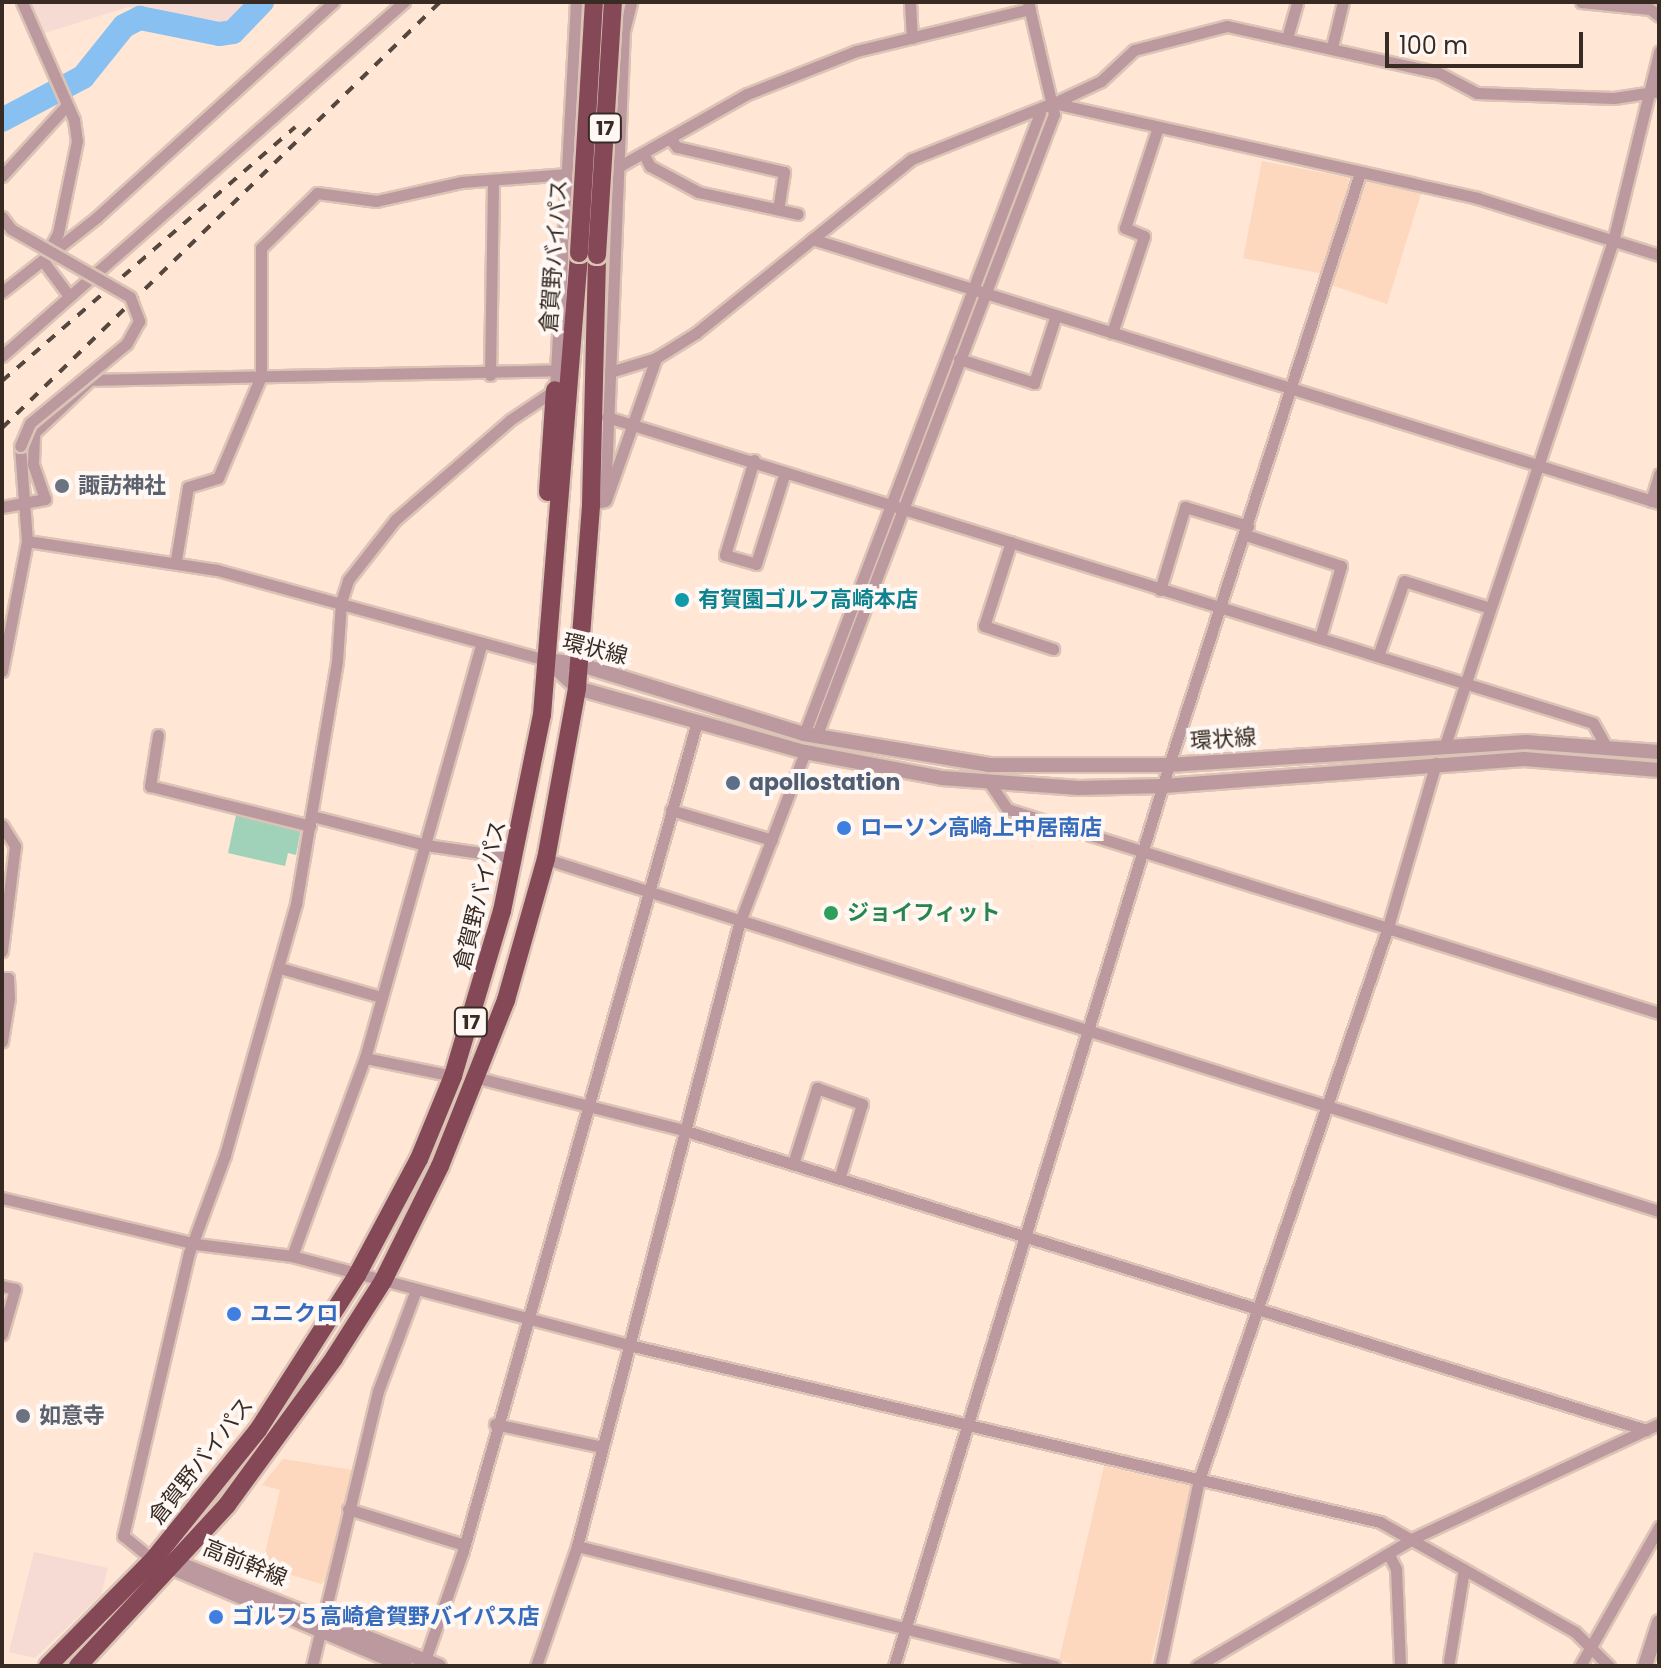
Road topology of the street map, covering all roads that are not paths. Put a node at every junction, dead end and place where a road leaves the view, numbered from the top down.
1 (22, 2) edge
2 (333, 2) edge
3 (404, 2) edge
4 (576, 2) edge
5 (594, 2) edge
6 (613, 2) edge
7 (631, 2) edge
8 (910, 2) edge
9 (1297, 2) edge
10 (1343, 2) edge
11 (1581, 2) edge
12 (1029, 6) edge
13 (1659, 16) edge
14 (912, 38) junction
15 (1287, 38) junction
16 (1332, 47) junction
17 (1659, 52) edge
18 (1654, 91) edge
19 (1053, 103) junction
20 (67, 105) junction
21 (1040, 113) junction
22 (1158, 127) junction
23 (670, 139) junction
24 (643, 153) junction
25 (569, 158) junction
26 (618, 161) junction
27 (1360, 173) junction
28 (3, 174) edge
29 (568, 174) junction
30 (493, 181) junction
31 (778, 209) junction
32 (798, 214) dead end
33 (2, 217) edge
34 (812, 239) junction
35 (1613, 241) junction
36 (588, 254) junction
37 (1659, 255) edge
38 (43, 261) junction
39 (972, 288) junction
40 (2, 292) edge
41 (985, 292) junction
42 (69, 296) junction
43 (1056, 315) junction
44 (1112, 333) junction
45 (2, 356) edge
46 (656, 358) junction
47 (959, 359) junction
48 (555, 370) junction
49 (610, 372) junction
50 (490, 375) junction
51 (261, 376) junction
52 (1291, 389) junction
53 (555, 390) junction
54 (607, 417) junction
55 (636, 423) junction
56 (754, 460) junction
57 (1538, 465) junction
58 (785, 472) junction
59 (1659, 474) edge
60 (598, 502) junction
61 (1655, 502) edge
62 (890, 503) junction
63 (24, 506) junction
64 (2, 507) edge
65 (903, 507) junction
66 (1247, 530) junction
67 (27, 541) junction
68 (1011, 542) junction
69 (556, 553) junction
70 (176, 560) junction
71 (1160, 590) junction
72 (341, 602) junction
73 (1490, 608) junction
74 (1222, 610) junction
75 (1320, 638) junction
76 (481, 644) junction
77 (1053, 649) dead end
78 (1378, 656) junction
79 (547, 660) junction
80 (578, 664) junction
81 (2, 671) edge
82 (1465, 684) junction
83 (577, 688) junction
84 (697, 722) junction
85 (158, 735) dead end
86 (810, 736) junction
87 (1445, 745) junction
88 (1606, 746) junction
89 (805, 752) junction
90 (1659, 752) edge
91 (1436, 763) junction
92 (1169, 765) junction
93 (1659, 770) edge
94 (989, 782) junction
95 (1164, 786) junction
96 (671, 810) junction
97 (311, 821) junction
98 (2, 825) edge
99 (772, 840) junction
100 (426, 845) junction
101 (1143, 852) junction
102 (515, 858) junction
103 (546, 859) junction
104 (647, 894) junction
105 (739, 924) junction
106 (1388, 927) junction
107 (2, 951) edge
108 (280, 968) junction
109 (2, 978) edge
110 (381, 997) junction
111 (1659, 1013) edge
112 (1087, 1035) junction
113 (2, 1041) edge
114 (365, 1058) junction
115 (453, 1076) junction
116 (478, 1078) junction
117 (586, 1105) junction
118 (1325, 1106) junction
119 (683, 1130) junction
120 (793, 1164) junction
121 (839, 1179) junction
122 (2, 1198) edge
123 (1659, 1211) edge
124 (1025, 1237) junction
125 (196, 1244) junction
126 (292, 1256) junction
127 (357, 1275) junction
128 (383, 1281) junction
129 (2, 1286) edge
130 (416, 1290) junction
131 (1256, 1310) junction
132 (525, 1317) junction
133 (2, 1334) edge
134 (629, 1345) junction
135 (495, 1424) junction
136 (1659, 1424) edge
137 (967, 1426) junction
138 (1646, 1430) junction
139 (602, 1447) junction
140 (1199, 1480) junction
141 (348, 1509) junction
142 (1659, 1527) edge
143 (1414, 1538) junction
144 (464, 1545) junction
145 (577, 1546) junction
146 (1389, 1555) junction
147 (153, 1560) junction
148 (177, 1564) junction
149 (1464, 1569) junction
150 (1659, 1622) edge
151 (323, 1625) junction
152 (905, 1627) junction
153 (1591, 1648) junction
154 (1449, 1661) dead end
155 (432, 1663) edge
156 (48, 1666) edge
157 (78, 1666) edge
158 (312, 1666) edge
159 (405, 1666) edge
160 (536, 1666) edge
161 (894, 1666) edge
162 (1054, 1666) edge
163 (1160, 1666) edge
164 (1197, 1666) edge
165 (1400, 1666) edge
166 (1580, 1666) edge
167 (1609, 1666) edge
168 (1645, 1666) edge

1 - 20 street
2 - 38 street
3 - 42 street
4 - 25 street
5 - 36 highway, 倉賀野バイパス / 17, bridge
6 - 36 highway, 倉賀野バイパス / 17, bridge
7 - 26 street
8 - 14 street
9 - 15 street
10 - 16 street
11 - 13 street
12 - 14 street
12 - 19 street
14 - 23 street
15 - 16 street
15 - 19 street
16 - 18 street
17 - 18 street
18 - 35 street
19 - 21 street
19 - 22 street
19 - 41 street
20 - 28 street
20 - 38 street
21 - 34 street
21 - 39 street
22 - 27 street
22 - 44 street
23 - 24 street
23 - 31 street
24 - 26 street
24 - 31 street
25 - 26 street
25 - 29 street
26 - 49 street
27 - 35 street
27 - 52 street
29 - 30 street
29 - 48 street
30 - 50 street
30 - 51 street
31 - 32 street
33 - 63 street, bridge
34 - 39 street
34 - 46 street
35 - 37 street
35 - 57 street
36 - 60 highway, 倉賀野バイパス / 17
36 - 69 highway, 倉賀野バイパス / 17
38 - 40 street
38 - 42 street
39 - 41 street
39 - 62 street
41 - 43 street
41 - 47 street
42 - 45 street
43 - 44 street
43 - 47 street
44 - 52 street
46 - 49 street
46 - 55 street
47 - 65 street
48 - 50 street
48 - 53 street
49 - 54 street
50 - 51 street
51 - 63 street
51 - 70 street
52 - 57 street
52 - 66 street
53 - 69 highway
53 - 72 street
54 - 55 street
54 - 60 street
55 - 56 street
55 - 60 street
56 - 58 street
56 - 58 street
57 - 61 street
57 - 73 street
58 - 62 street
59 - 61 street
60 - 80 highway, 倉賀野バイパス / 17
62 - 65 street
62 - 86 street
63 - 64 street
63 - 67 street
65 - 68 street
65 - 86 street
66 - 71 street
66 - 74 street
66 - 75 street
67 - 70 street
67 - 81 street
68 - 71 street
68 - 77 street
69 - 79 highway, 倉賀野バイパス / 17
70 - 72 street
71 - 74 street
72 - 76 street
72 - 97 street
73 - 78 street
73 - 82 street
74 - 75 street
74 - 92 street
75 - 78 street
76 - 79 street
76 - 100 street
78 - 82 street
79 - 80 street, 環状線
79 - 83 street, 環状線
79 - 102 highway, 倉賀野バイパス / 17
80 - 83 highway, 倉賀野バイパス / 17
80 - 86 street, 環状線
82 - 87 street
82 - 88 street
83 - 84 street, 環状線
83 - 103 highway, 倉賀野バイパス / 17
84 - 89 street, 環状線
84 - 96 street
85 - 97 street
86 - 92 street, 環状線
87 - 88 street, 環状線
87 - 92 street, 環状線
88 - 90 street, 環状線
89 - 94 street, 環状線
89 - 99 street
91 - 93 street, 環状線
91 - 95 street, 環状線
91 - 106 street
92 - 95 street
94 - 95 street, 環状線
94 - 101 street
95 - 101 street
96 - 99 street
96 - 104 street
97 - 100 street
97 - 108 street
98 - 107 street
99 - 105 street
100 - 102 street
100 - 110 street
101 - 106 street
101 - 112 street
102 - 115 highway, 倉賀野バイパス / 17
103 - 104 street
103 - 116 highway, 倉賀野バイパス / 17
104 - 105 street
104 - 117 street
105 - 112 street
105 - 119 street
106 - 111 street
106 - 118 street
108 - 110 street
108 - 125 street
109 - 113 street
110 - 114 street
112 - 118 street
112 - 124 street
114 - 115 street
114 - 126 street
115 - 127 highway, 倉賀野バイパス / 17
116 - 117 street
116 - 128 highway, 倉賀野バイパス / 17
117 - 119 street
117 - 132 street
118 - 123 street
118 - 131 street
119 - 120 street
119 - 134 street
120 - 121 street
120 - 121 street
121 - 124 street
122 - 125 street
124 - 131 street
124 - 137 street
125 - 126 street
125 - 147 street
126 - 127 street
127 - 128 street
127 - 147 highway, 倉賀野バイパス / 17
128 - 130 street
128 - 148 highway, 倉賀野バイパス / 17
129 - 133 street
130 - 132 street
130 - 141 street
131 - 138 street
131 - 140 street
132 - 134 street
132 - 135 street
134 - 137 street
134 - 139 street
135 - 139 street
135 - 144 street
136 - 138 street
137 - 140 street
137 - 152 street
138 - 143 street
139 - 145 street
140 - 143 street
140 - 163 street
141 - 144 street
141 - 151 street
142 - 153 street
143 - 146 street
143 - 149 street
144 - 155 street
145 - 152 street
145 - 160 street
146 - 164 street
146 - 165 street
147 - 148 street, 高前幹線
147 - 156 highway, 倉賀野バイパス / 17
148 - 151 street, 高前幹線
148 - 157 highway, 倉賀野バイパス / 17
149 - 153 street
149 - 154 street
150 - 168 street
151 - 155 street, 高前幹線
151 - 158 street
151 - 159 street, 高前幹線
152 - 161 street
152 - 162 street
153 - 166 street
153 - 167 street

